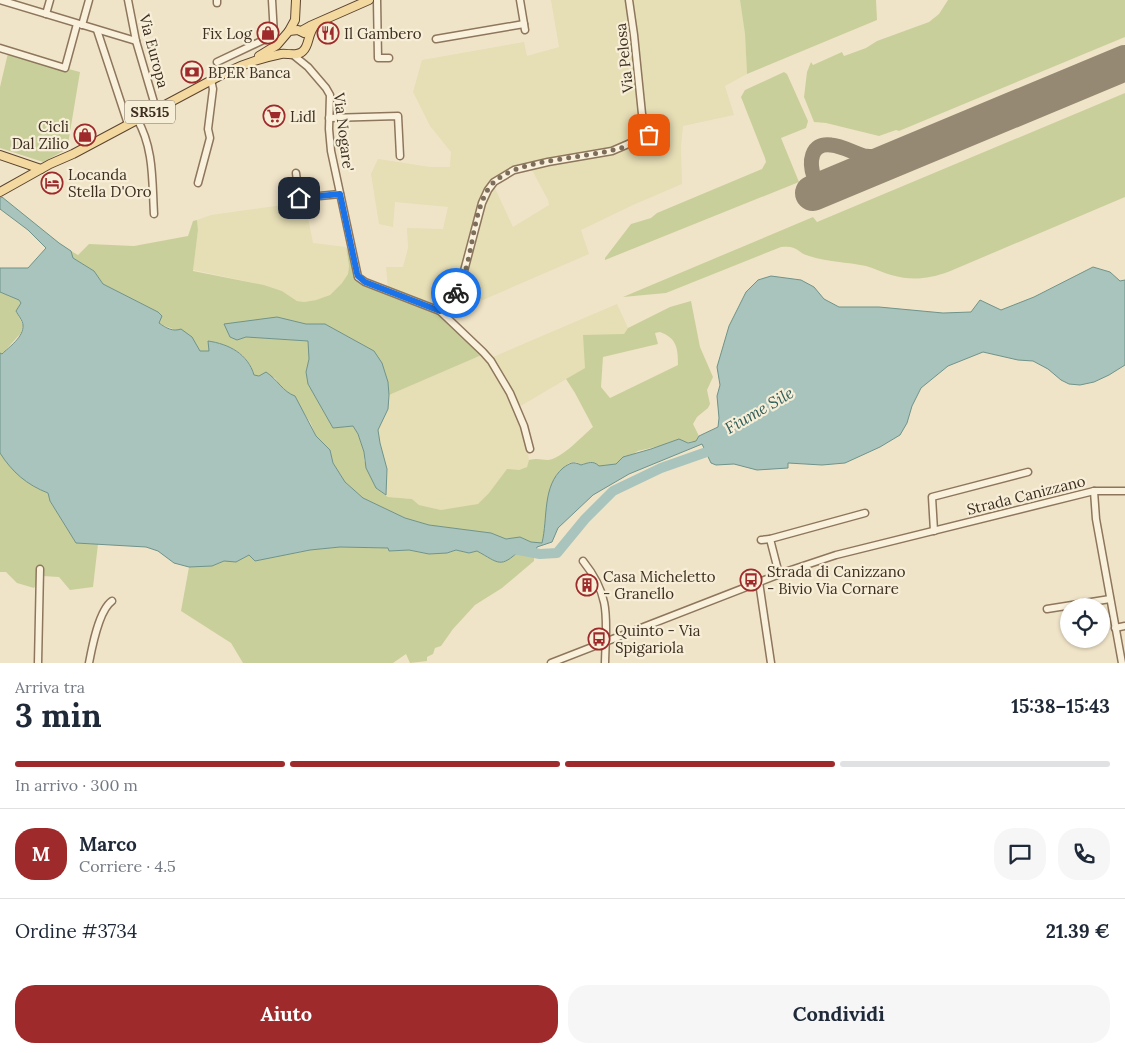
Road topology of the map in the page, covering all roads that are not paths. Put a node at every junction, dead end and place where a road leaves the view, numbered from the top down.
1 (0, 0) edge
2 (50, 0) edge
3 (89, 0) edge
4 (128, 0) edge
5 (272, 0) edge
6 (296, 0) edge
7 (369, 0) edge
8 (377, 0) edge
9 (520, 0) edge
10 (629, 0) edge
11 (296, 13) junction
12 (46, 14) junction
13 (299, 22) junction
14 (80, 24) junction
15 (313, 25) junction
16 (97, 30) junction
17 (289, 31) junction
18 (301, 31) junction
19 (282, 39) junction
20 (436, 39) dead end
21 (136, 41) junction
22 (307, 44) junction
23 (0, 48) edge
24 (291, 54) junction
25 (389, 58) dead end
26 (251, 61) junction
27 (217, 62) dead end
28 (308, 67) junction
29 (211, 80) junction
30 (156, 109) junction
31 (329, 118) junction
32 (137, 119) junction
33 (128, 124) junction
34 (0, 155) edge
35 (400, 156) dead end
36 (45, 169) junction
37 (296, 173) dead end
38 (198, 183) dead end
39 (1, 192) edge
40 (340, 194) junction
41 (154, 214) dead end
42 (440, 311) junction
43 (530, 449) dead end
44 (1028, 472) dead end
45 (1094, 491) junction
46 (1125, 491) edge
47 (865, 512) dead end
48 (934, 531) junction
49 (770, 539) junction
50 (761, 540) dead end
51 (583, 562) dead end
52 (40, 569) dead end
53 (779, 574) junction
54 (759, 582) junction
55 (1110, 598) edge
56 (1110, 599) edge
57 (112, 601) dead end
58 (1060, 607) edge
59 (1047, 609) dead end
60 (1125, 626) edge
61 (1115, 628) junction
62 (606, 641) junction
63 (38, 663) edge
64 (88, 663) edge
65 (551, 663) edge
66 (605, 663) edge
67 (771, 663) edge
68 (1122, 663) edge

1 - 12 street
2 - 12 street
3 - 14 street
4 - 21 street, Via Europa
5 - 27 street
6 - 11 main road
7 - 15 main road
8 - 25 street
9 - 20 street
10 - 42 street, Via Pelosa
11 - 13 main road
11 - 17 main road
12 - 14 street
13 - 15 main road
13 - 18 main road
14 - 16 street
14 - 23 street
15 - 18 main road
15 - 22 main road
16 - 21 street
16 - 33 street
17 - 18 main road
17 - 19 main road
18 - 22 main road
19 - 24 main road
19 - 26 main road, SR515
21 - 30 street, Via Europa
22 - 24 main road
22 - 28 street
24 - 26 main road
24 - 28 street, Via Nogare'
26 - 29 main road, SR515
28 - 31 street, Via Nogare'
29 - 30 main road, SR515
29 - 38 street
30 - 32 main road, SR515
31 - 35 street
31 - 40 street, Via Nogare'
32 - 33 main road, SR515
32 - 41 street
33 - 36 main road, SR515
34 - 36 main road
36 - 39 main road, SR515
37 - 40 street
40 - 42 street, Via Nogare'
42 - 43 street, Via Nogare'
44 - 48 street, Strada Canizzano
45 - 46 street, Strada Canizzano
45 - 48 street, Strada Canizzano
45 - 55 street
47 - 49 street
48 - 53 street, Strada Canizzano
49 - 50 street
49 - 53 street
51 - 62 street
52 - 63 street
53 - 54 street, Strada Canizzano
54 - 62 street, Strada Canizzano
54 - 67 street
56 - 61 street
57 - 64 street
58 - 59 street
60 - 61 street
61 - 68 street
62 - 65 street, Strada Canizzano
62 - 66 street

